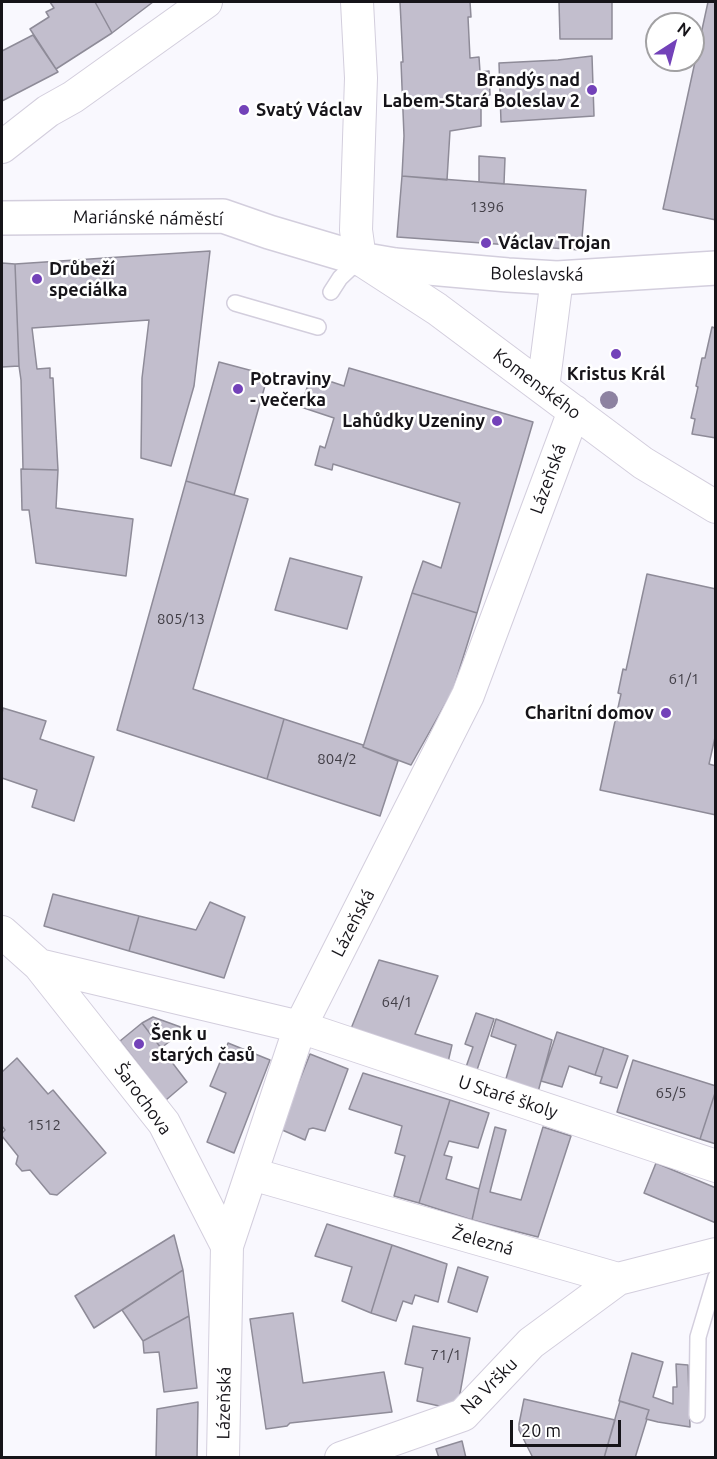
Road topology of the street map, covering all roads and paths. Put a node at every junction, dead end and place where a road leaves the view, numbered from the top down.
1 (206, 2) edge
2 (357, 2) edge
3 (2, 147) edge
4 (2, 218) edge
5 (360, 259) junction
6 (395, 265) joint
7 (716, 268) edge
8 (557, 278) junction
9 (331, 292) dead end
10 (236, 303) dead end
11 (318, 327) dead end
12 (543, 388) junction
13 (574, 411) junction
14 (716, 507) edge
15 (2, 932) edge
16 (39, 965) junction
17 (300, 1027) junction
18 (716, 1166) edge
19 (252, 1174) junction
20 (227, 1246) junction
21 (716, 1254) edge
22 (716, 1277) edge
23 (618, 1280) junction
24 (697, 1415) dead end
25 (223, 1458) edge
26 (342, 1458) edge

1 - 3 street
2 - 5 street
4 - 5 main road, Mariánské náměstí
5 - 6 main road, Mariánské náměstí
5 - 9 lane
5 - 12 street, Komenského
6 - 8 main road, Boleslavská
7 - 8 main road, Boleslavská
8 - 12 street
10 - 11 lane
12 - 13 street, Komenského
13 - 14 street, Komenského
13 - 17 street, Lázeňská
15 - 16 street, Šarochova
16 - 17 street, Šarochova
16 - 20 street, Šarochova
17 - 18 street, U Staré školy
17 - 19 street, Lázeňská
19 - 20 street, Lázeňská
19 - 23 street, Železná
20 - 25 street, Lázeňská
21 - 23 street
22 - 24 lane
23 - 26 street, Na Vršku

